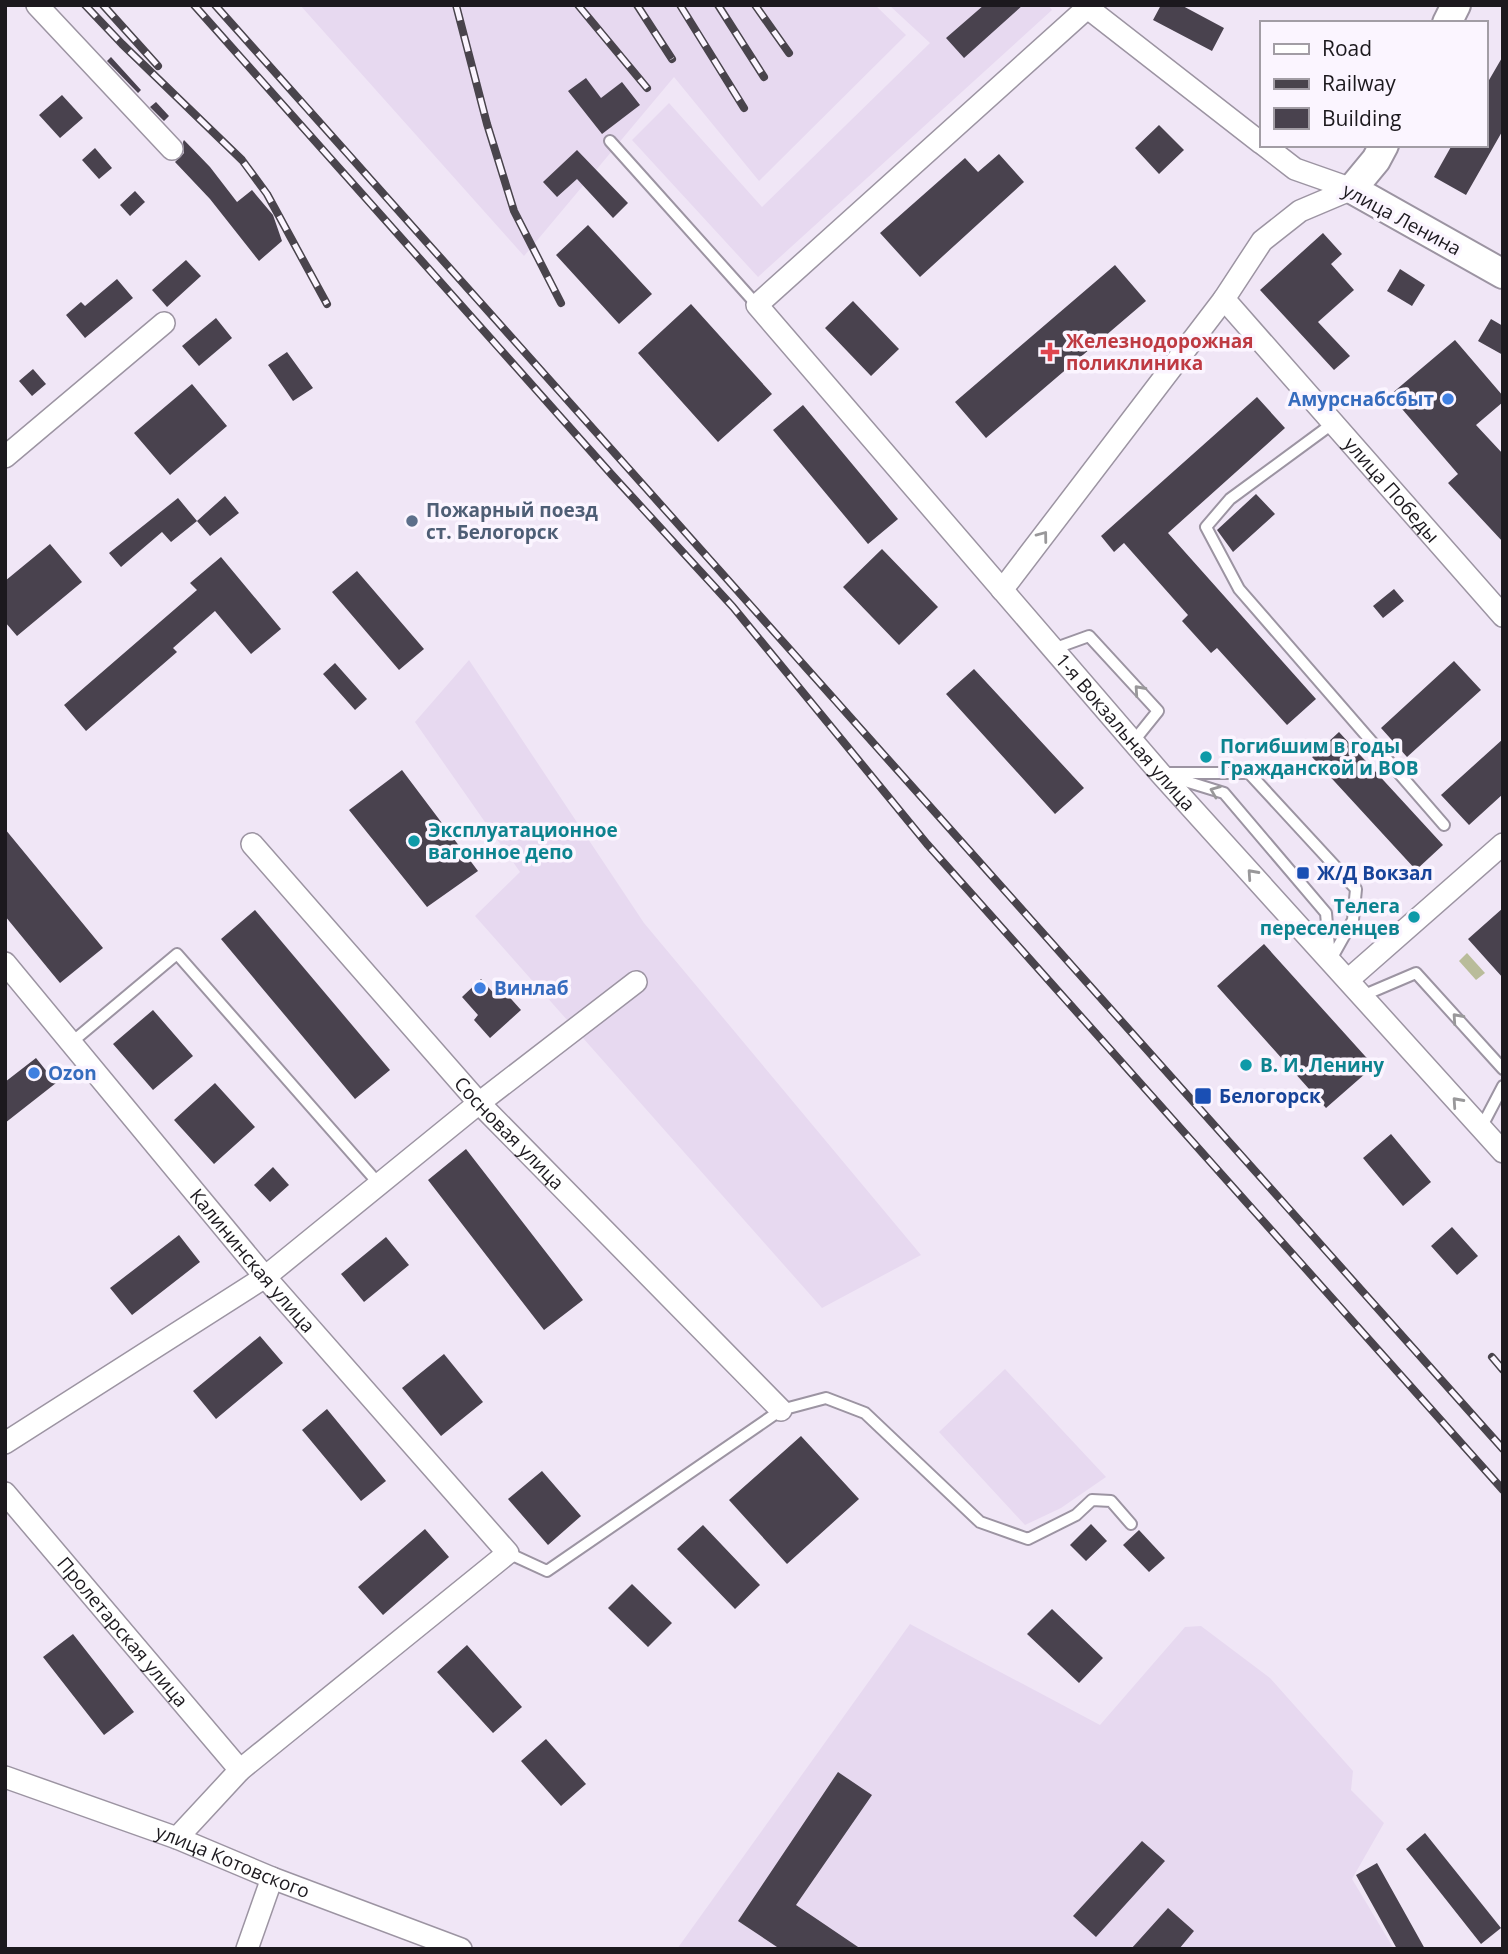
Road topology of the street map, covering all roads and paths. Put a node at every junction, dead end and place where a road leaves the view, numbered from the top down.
1 (37, 5) edge
2 (1456, 5) edge
3 (1085, 7) edge
4 (1448, 21) edge
5 (610, 141) dead end
6 (1260, 142) edge
7 (1267, 147) edge
8 (1383, 147) edge
9 (172, 149) dead end
10 (1352, 189) junction
11 (1503, 274) edge
12 (1224, 299) junction
13 (757, 305) junction
14 (164, 323) dead end
15 (1332, 424) junction
16 (5, 457) edge
17 (1002, 590) junction
18 (1502, 615) edge
19 (1053, 649) junction
20 (1133, 742) junction
21 (1160, 773) junction
22 (1444, 825) dead end
23 (252, 844) dead end
24 (1503, 844) edge
25 (1330, 961) junction
26 (5, 963) edge
27 (636, 982) dead end
28 (1355, 988) junction
29 (72, 1042) junction
30 (1503, 1069) edge
31 (1503, 1086) edge
32 (479, 1103) junction
33 (1481, 1128) junction
34 (1503, 1152) edge
35 (379, 1184) junction
36 (265, 1277) junction
37 (781, 1410) junction
38 (5, 1443) edge
39 (5, 1493) edge
40 (1131, 1524) dead end
41 (508, 1553) junction
42 (240, 1770) junction
43 (5, 1777) edge
44 (177, 1839) junction
45 (272, 1878) junction
46 (247, 1949) edge
47 (461, 1949) edge

1 - 9 street
2 - 4 street
3 - 6 street, улица Ленина
3 - 13 street
5 - 13 lane
7 - 10 street, улица Ленина
8 - 10 street
10 - 11 street, улица Ленина
10 - 12 street
12 - 15 street, улица Победы
17 -> 12 street
13 - 17 street, 1-я Вокзальная улица
14 - 16 street
15 - 18 street, улица Победы
15 - 22 lane
17 - 19 street, 1-я Вокзальная улица
19 - 20 street, 1-я Вокзальная улица
20 -> 19 lane
20 - 21 street, 1-я Вокзальная улица
25 -> 21 street, 1-я Вокзальная улица
25 -> 21 lane
21 - 25 lane
23 - 32 street, Сосновая улица
24 - 28 street
25 - 28 street, 1-я Вокзальная улица
26 - 29 street, Калининская улица
27 - 32 street
30 -> 28 lane
33 -> 28 street, 1-я Вокзальная улица
29 - 35 lane
29 - 36 street, Калининская улица
31 - 33 lane
32 - 35 street
32 - 37 street, Сосновая улица
33 - 34 street, 1-я Вокзальная улица
35 - 36 street
36 - 38 street
36 - 41 street, Калининская улица
37 - 40 lane
37 - 41 lane
39 - 42 street, Пролетарская улица
41 - 42 street
42 - 44 street
43 - 44 street, улица Котовского
44 - 45 street, улица Котовского
45 - 46 street
45 - 47 street, улица Котовского

